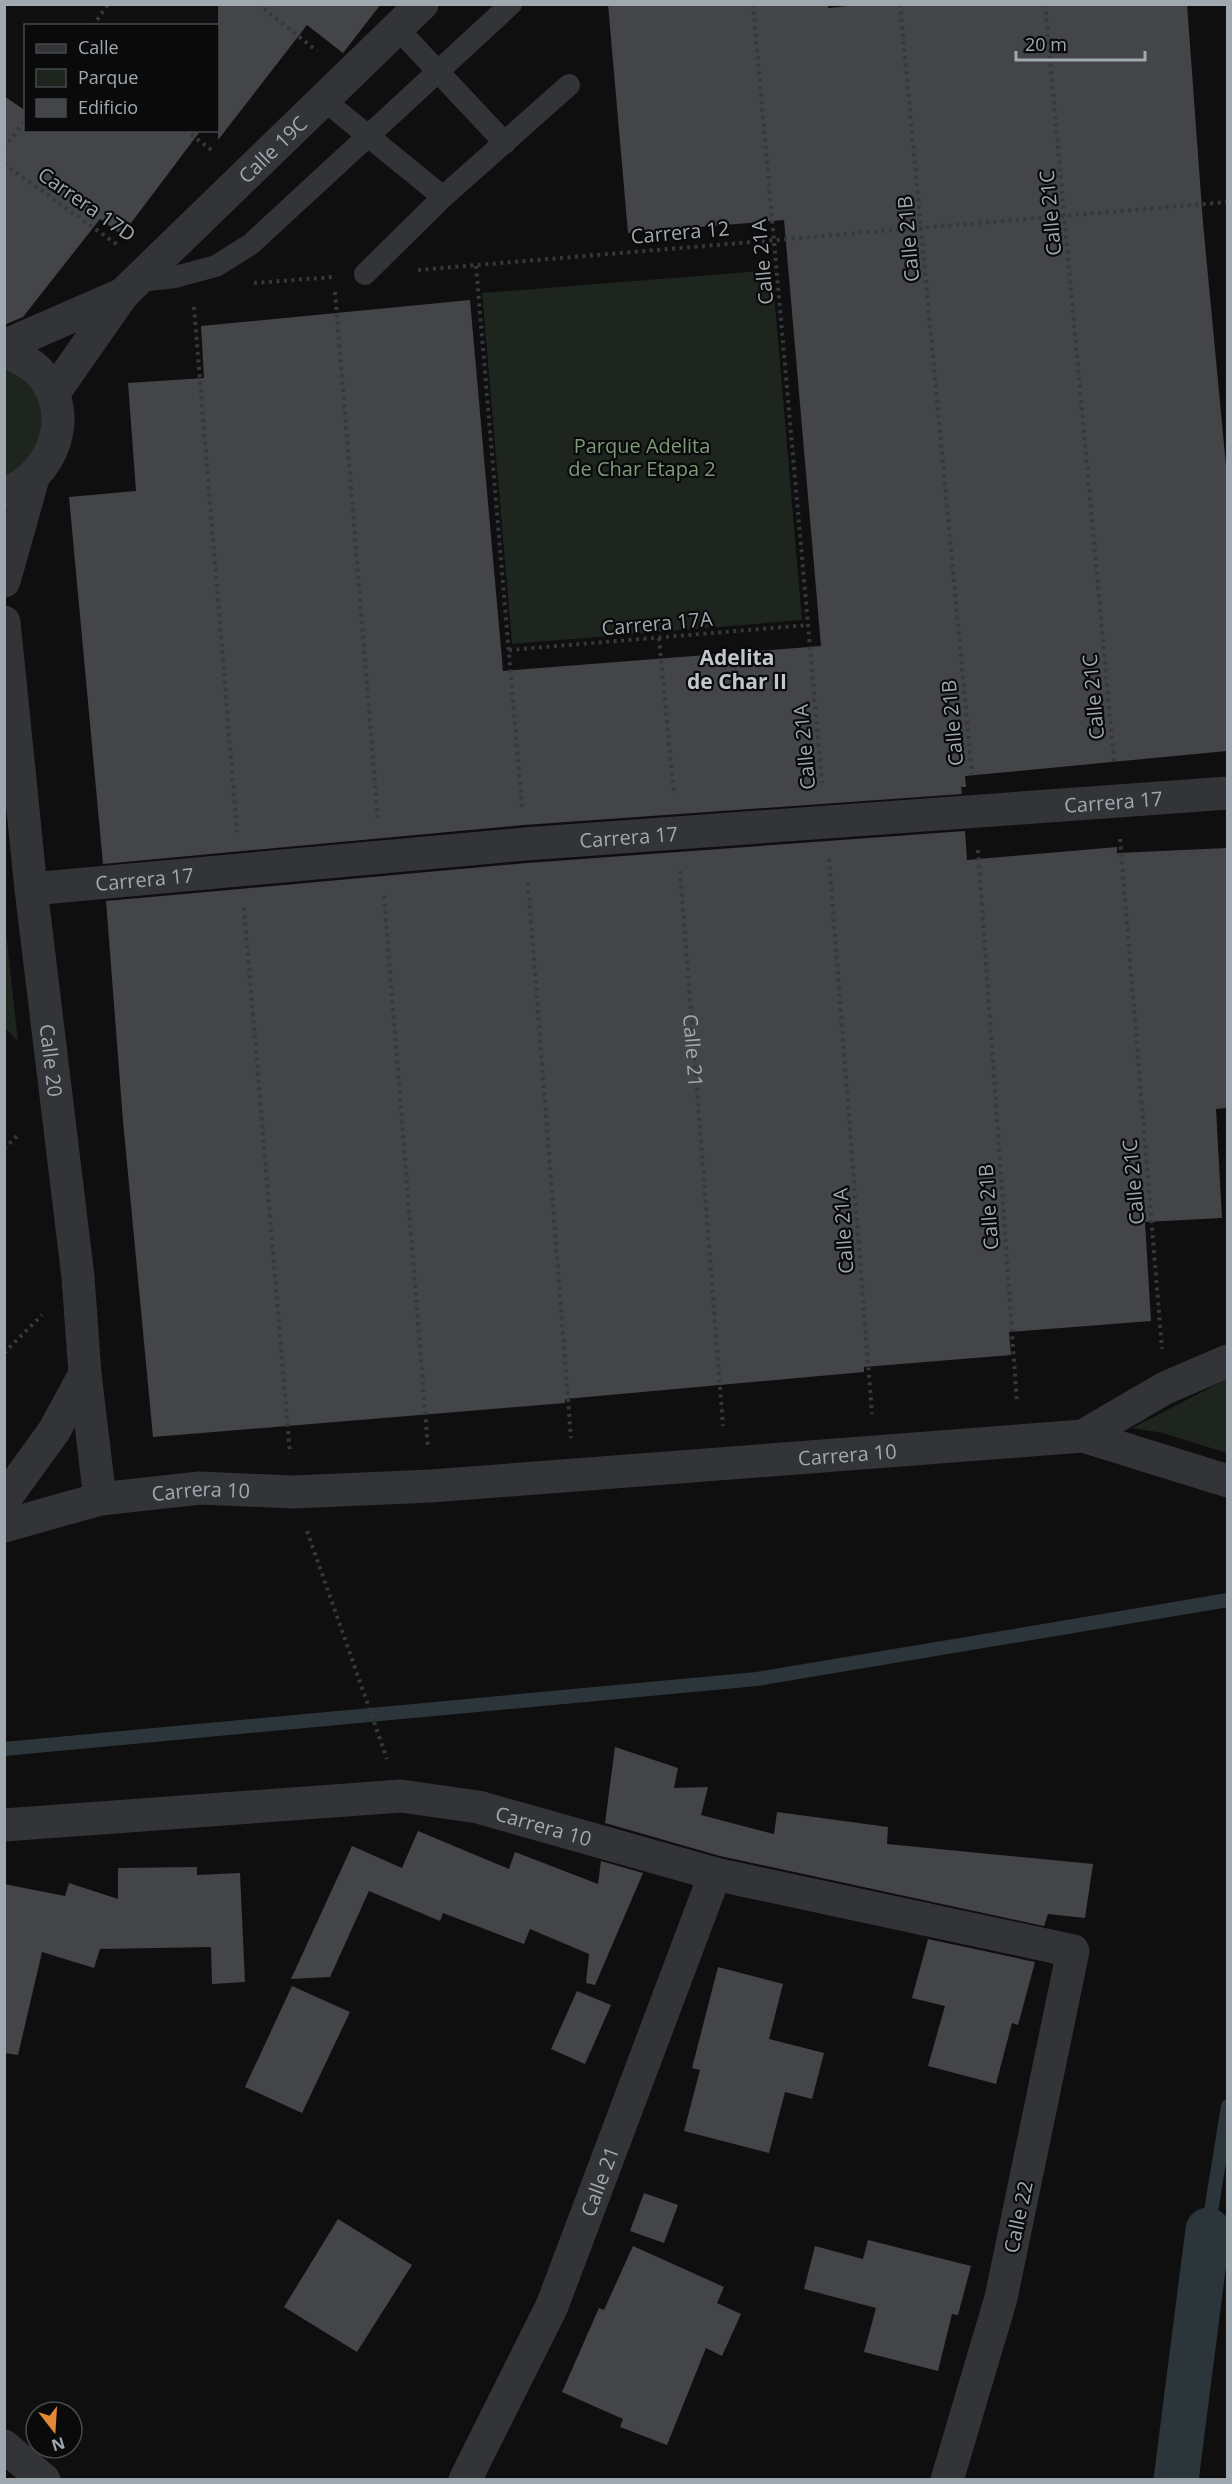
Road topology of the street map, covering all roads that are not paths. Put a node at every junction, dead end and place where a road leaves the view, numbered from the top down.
1 (422, 4) edge
2 (511, 4) edge
3 (398, 29) junction
4 (438, 71) junction
5 (569, 86) dead end
6 (324, 100) junction
7 (368, 137) junction
8 (505, 143) junction
9 (443, 197) junction
10 (365, 274) road end
11 (138, 281) junction
12 (4, 346) edge
13 (4, 351) edge
14 (53, 394) junction
15 (33, 478) junction
16 (4, 494) edge
17 (4, 581) edge
18 (4, 622) edge
19 (1227, 793) edge
20 (31, 889) junction
21 (1227, 1361) edge
22 (85, 1374) junction
23 (1083, 1436) junction
24 (1227, 1481) edge
25 (100, 1499) junction
26 (4, 1500) edge
27 (4, 1526) edge
28 (4, 1825) edge
29 (715, 1874) junction
30 (1073, 1951) joint
31 (4, 2446) edge
32 (44, 2480) edge
33 (465, 2480) edge
34 (947, 2480) edge

1 - 3 street, Calle 19C
2 - 4 lane
3 - 4 lane
3 - 6 street, Calle 19C
4 - 7 lane
4 - 8 lane
5 - 8 lane
6 - 7 lane
6 - 11 street, Calle 19C
7 - 9 lane
7 - 11 lane
8 - 9 lane
9 - 10 lane
11 - 12 street, Calle 19C
11 - 14 street, Calle 19C
13 - 14 street
14 - 15 street
15 - 16 street
15 - 17 street
18 - 20 street, Calle 20
19 - 20 street, Carrera 17
20 - 22 street, Calle 20
21 - 23 street, Carrera 10
22 - 25 street, Calle 20
22 - 26 street
23 - 24 street, Carrera 10
23 - 25 street, Carrera 10
25 - 27 street, Carrera 10
28 - 29 street, Carrera 10
29 - 30 street, Carrera 10
29 - 33 street, Calle 21
30 - 34 street, Calle 22
31 - 32 street

